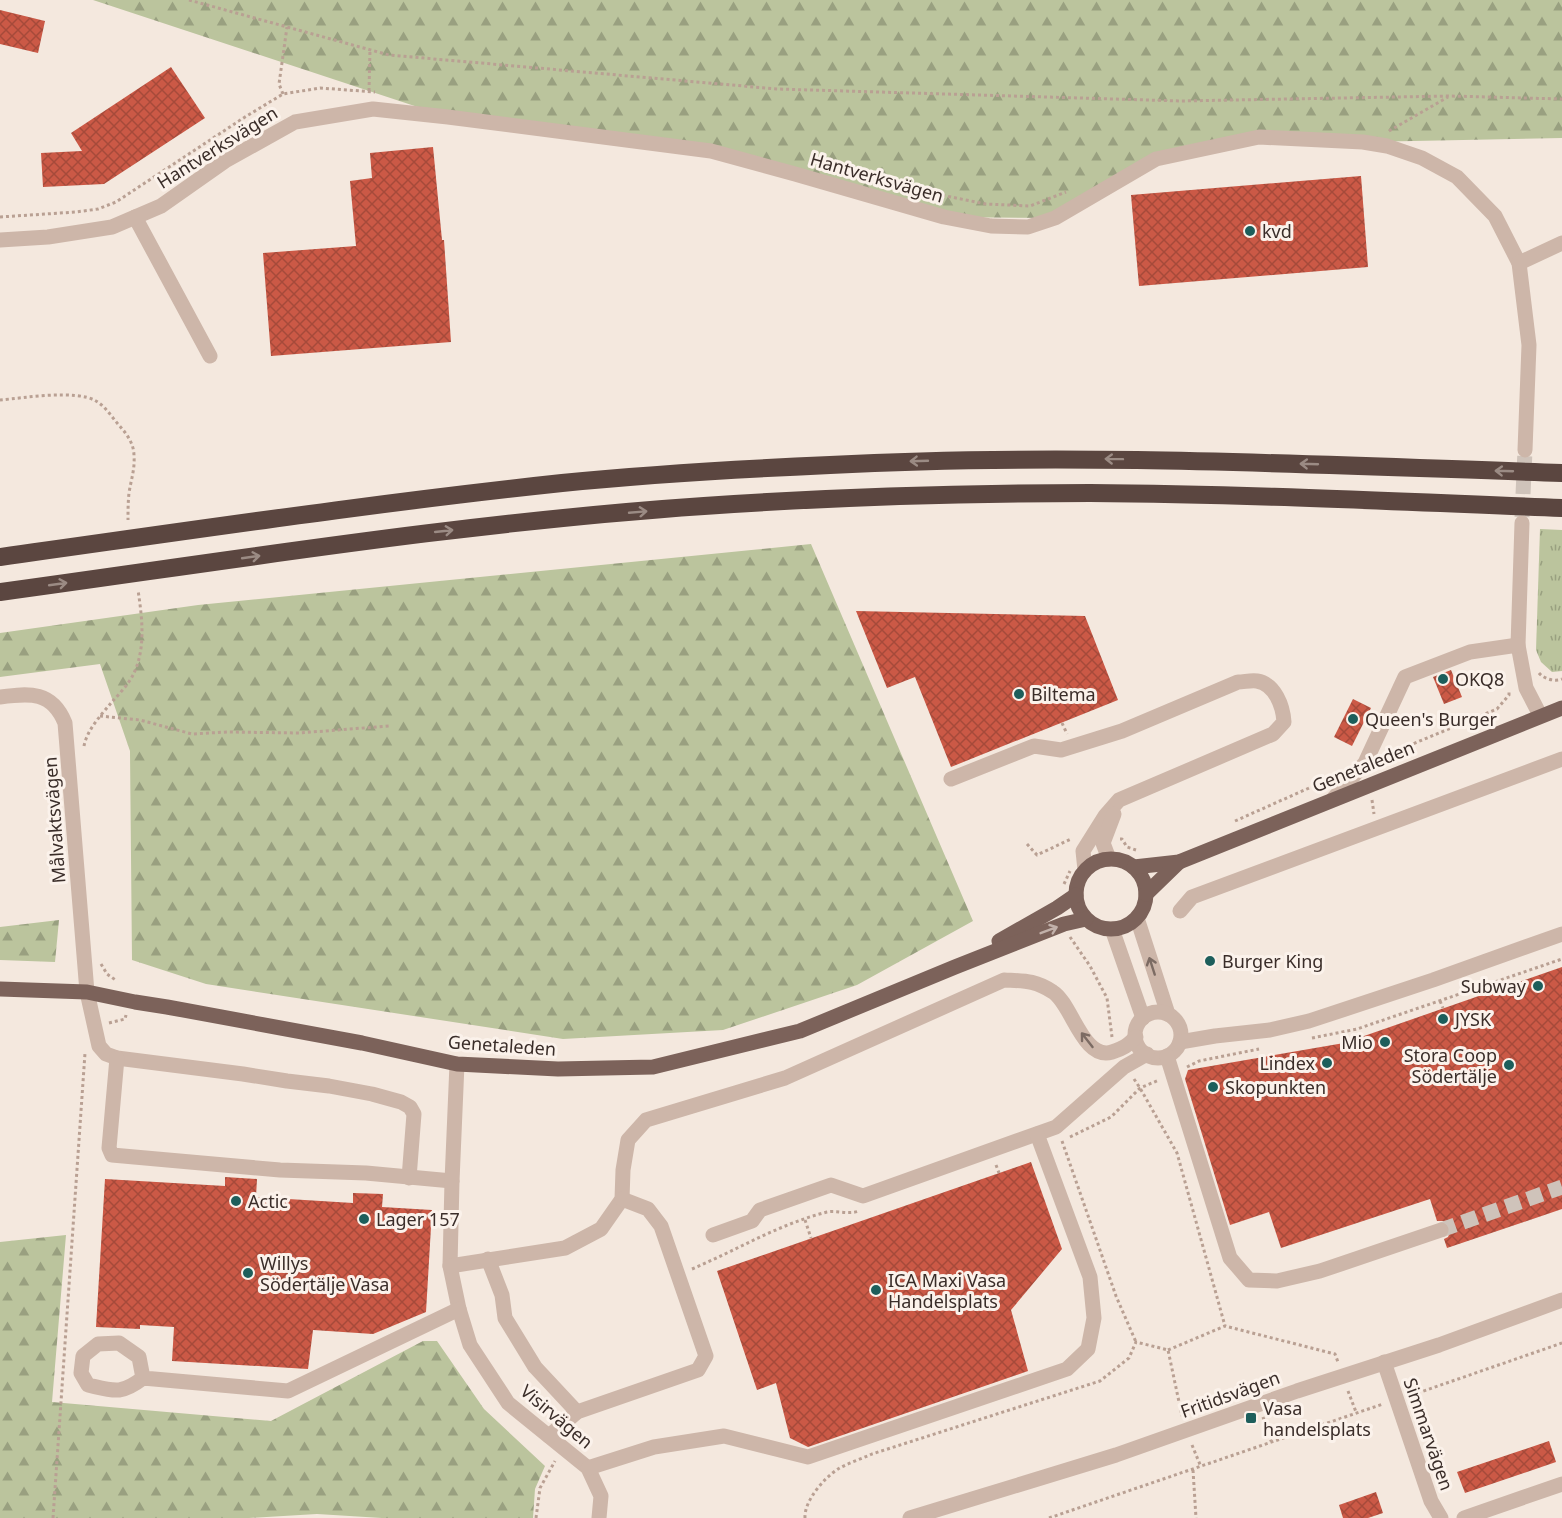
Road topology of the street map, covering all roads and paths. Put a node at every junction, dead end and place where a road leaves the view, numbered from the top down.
1 (189, 0) edge
2 (287, 27) junction
3 (370, 49) junction
4 (369, 91) dead end
5 (283, 94) dead end
6 (1450, 96) junction
7 (1562, 99) edge
8 (1386, 133) dead end
9 (135, 217) junction
10 (0, 240) edge
11 (1562, 243) edge
12 (1520, 263) junction
13 (210, 356) dead end
14 (0, 400) edge
15 (1525, 450) tunnel mouth
16 (1562, 473) edge
17 (1562, 508) edge
18 (128, 520) dead end
19 (1522, 523) tunnel mouth
20 (0, 557) edge
21 (138, 590) dead end
22 (0, 592) edge
23 (1518, 645) junction
24 (0, 697) edge
25 (1562, 708) edge
26 (1540, 715) junction
27 (100, 716) junction
28 (389, 726) dead end
29 (83, 752) dead end
30 (1562, 759) edge
31 (951, 779) dead end
32 (1369, 785) junction
33 (1333, 799) junction
34 (1119, 800) junction
35 (1376, 828) junction
36 (1071, 838) dead end
37 (1027, 844) dead end
38 (1109, 859) junction
39 (1179, 862) junction
40 (1134, 867) junction
41 (1085, 870) junction
42 (1146, 894) junction
43 (1076, 895) junction
44 (1180, 911) dead end
45 (1137, 918) junction
46 (1086, 919) junction
47 (1112, 929) junction
48 (1562, 934) edge
49 (100, 962) dead end
50 (955, 967) junction
51 (0, 989) edge
52 (87, 992) junction
53 (128, 1001) junction
54 (1440, 1001) dead end
55 (1443, 1008) dead end
56 (1168, 1014) junction
57 (1143, 1018) junction
58 (1179, 1025) junction
59 (95, 1030) junction
60 (1215, 1036) junction
61 (1136, 1037) junction
62 (1180, 1042) junction
63 (1147, 1054) junction
64 (1167, 1056) junction
65 (117, 1058) junction
66 (457, 1064) junction
67 (1037, 1134) junction
68 (996, 1165) dead end
69 (999, 1173) dead end
70 (409, 1178) junction
71 (452, 1181) junction
72 (622, 1199) junction
73 (805, 1220) dead end
74 (1440, 1230) tunnel mouth
75 (713, 1235) dead end
76 (811, 1238) dead end
77 (488, 1260) junction
78 (450, 1266) junction
79 (1562, 1300) edge
80 (459, 1309) junction
81 (1225, 1326) junction
82 (1136, 1342) junction
83 (1562, 1343) edge
84 (1168, 1350) junction
85 (1384, 1362) junction
86 (1342, 1376) junction
87 (143, 1378) dead end
88 (1397, 1400) junction
89 (577, 1412) junction
90 (1356, 1412) junction
91 (1187, 1430) junction
92 (549, 1436) junction
93 (563, 1448) junction
94 (1201, 1467) junction
95 (588, 1468) junction
96 (1193, 1470) junction
97 (1562, 1484) edge
98 (53, 1518) edge
99 (536, 1518) edge
100 (599, 1518) edge
101 (805, 1518) edge
102 (910, 1518) edge
103 (1050, 1518) edge
104 (1196, 1518) edge
105 (1441, 1518) edge
106 (1464, 1518) edge

1 - 2 path
2 - 3 path
2 - 5 path
3 - 4 path
3 - 6 path
6 - 7 path
6 - 8 path
9 - 10 street, Hantverksvägen
9 - 12 street, Hantverksvägen
9 - 13 street
11 - 12 street
12 - 15 street, Hantverksvägen
14 - 18 path
16 -> 20 highway
22 -> 17 highway
19 - 23 street
21 - 27 path
23 - 26 street
23 - 33 street
24 - 52 street, Målvaktsvägen
25 - 26 main road, Genetaleden
26 - 32 main road, Genetaleden
27 - 28 path
27 - 29 path
30 - 35 street
31 - 34 street
32 - 33 main road, Genetaleden
32 - 35 path
33 - 39 main road, Genetaleden
34 - 38 street
34 - 41 street
35 - 44 street
36 - 37 path
38 - 40 main road, Genetaleden
38 - 41 main road
39 - 40 main road, Genetaleden
39 - 42 main road, Genetaleden
40 - 42 main road
41 - 43 main road
42 - 45 main road, Genetaleden
43 - 46 main road
43 - 50 main road, Genetaleden
45 - 47 main road
56 -> 45 street
46 - 47 main road
50 -> 46 main road, Genetaleden
47 - 57 street
48 - 60 street
49 - 53 path
50 - 66 main road, Genetaleden
51 - 52 main road, Genetaleden
52 - 53 main road, Genetaleden
52 - 59 street
53 - 59 path
53 - 66 main road, Genetaleden
54 - 55 path
56 - 57 street
56 - 58 street
57 - 61 street
58 - 60 street
58 - 62 street
59 - 65 street
59 - 98 path
60 - 62 street
61 - 63 street
61 -> 72 street
62 - 64 street
63 - 64 street
63 - 67 street
64 - 74 street
65 - 70 street
65 - 70 street
66 - 71 street, Visirvägen
67 - 75 street
67 - 95 street
68 - 69 path
70 - 71 street
71 - 78 street, Visirvägen
72 - 77 street
72 - 89 street
73 - 76 path
77 - 78 street
77 - 89 street
78 - 80 street, Visirvägen
79 - 85 street, Fritidsvägen
80 - 87 street
80 - 92 street, Visirvägen
81 - 82 path
81 - 84 path
81 - 86 path
82 - 84 path
82 - 101 path
83 - 88 path
84 - 91 path
85 - 86 street, Fritidsvägen
85 - 88 street, Simmarvägen
86 - 90 path
86 - 91 street, Fritidsvägen
88 - 90 path
88 - 105 street, Simmarvägen
89 - 92 street
90 - 94 path
91 - 94 path
91 - 102 street, Fritidsvägen
92 - 93 street, Visirvägen
93 - 95 street, Visirvägen
93 - 99 path
94 - 96 path
95 - 100 street, Visirvägen
96 - 103 path
96 - 104 path
97 - 106 street

